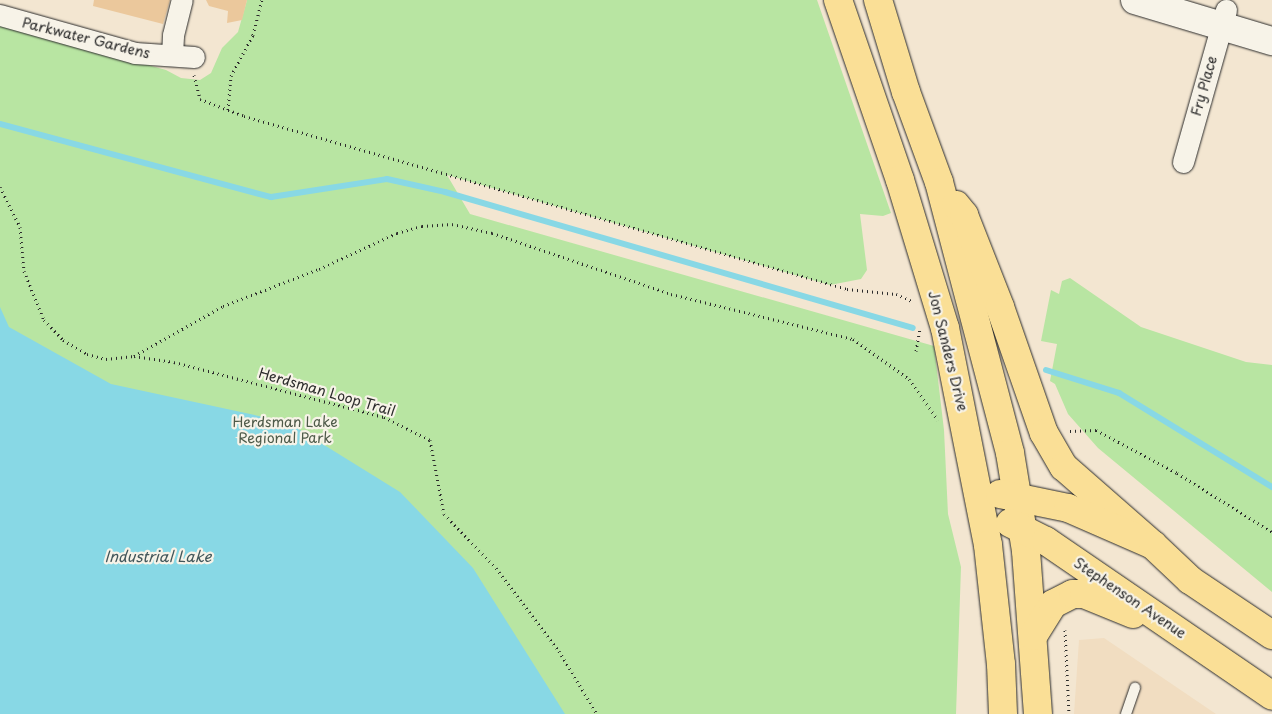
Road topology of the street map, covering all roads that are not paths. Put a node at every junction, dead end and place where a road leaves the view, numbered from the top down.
1 (182, 0) edge
2 (838, 0) edge
3 (878, 0) edge
4 (1135, 0) edge
5 (1194, 0) edge
6 (0, 15) edge
7 (1224, 18) junction
8 (1272, 23) edge
9 (1272, 41) edge
10 (172, 55) junction
11 (194, 57) road end
12 (1183, 162) dead end
13 (939, 182) junction
14 (1017, 498) junction
15 (981, 500) junction
16 (1023, 530) junction
17 (1153, 545) junction
18 (1272, 634) edge
19 (1186, 635) junction
20 (1033, 636) junction
21 (1136, 688) dead end
22 (1272, 696) edge
23 (1003, 714) edge
24 (1038, 714) edge
25 (1126, 714) edge

1 - 10 street
2 - 15 main road, Jon Sanders Drive
3 - 13 main road
4 - 7 main road
5 - 7 main road
6 - 10 street, Parkwater Gardens
7 - 8 main road
7 - 9 main road
7 - 12 street, Fry Place
10 - 11 street, Parkwater Gardens
13 - 14 main road
13 - 17 main road
14 - 15 main road
14 - 16 main road
14 - 17 main road
15 - 16 main road, Stephenson Avenue
15 - 23 main road, Jon Sanders Drive
16 - 19 main road, Stephenson Avenue
16 - 20 main road
17 - 18 main road
19 - 20 main road
19 - 22 main road, Stephenson Avenue
20 - 24 main road
21 - 25 lane

